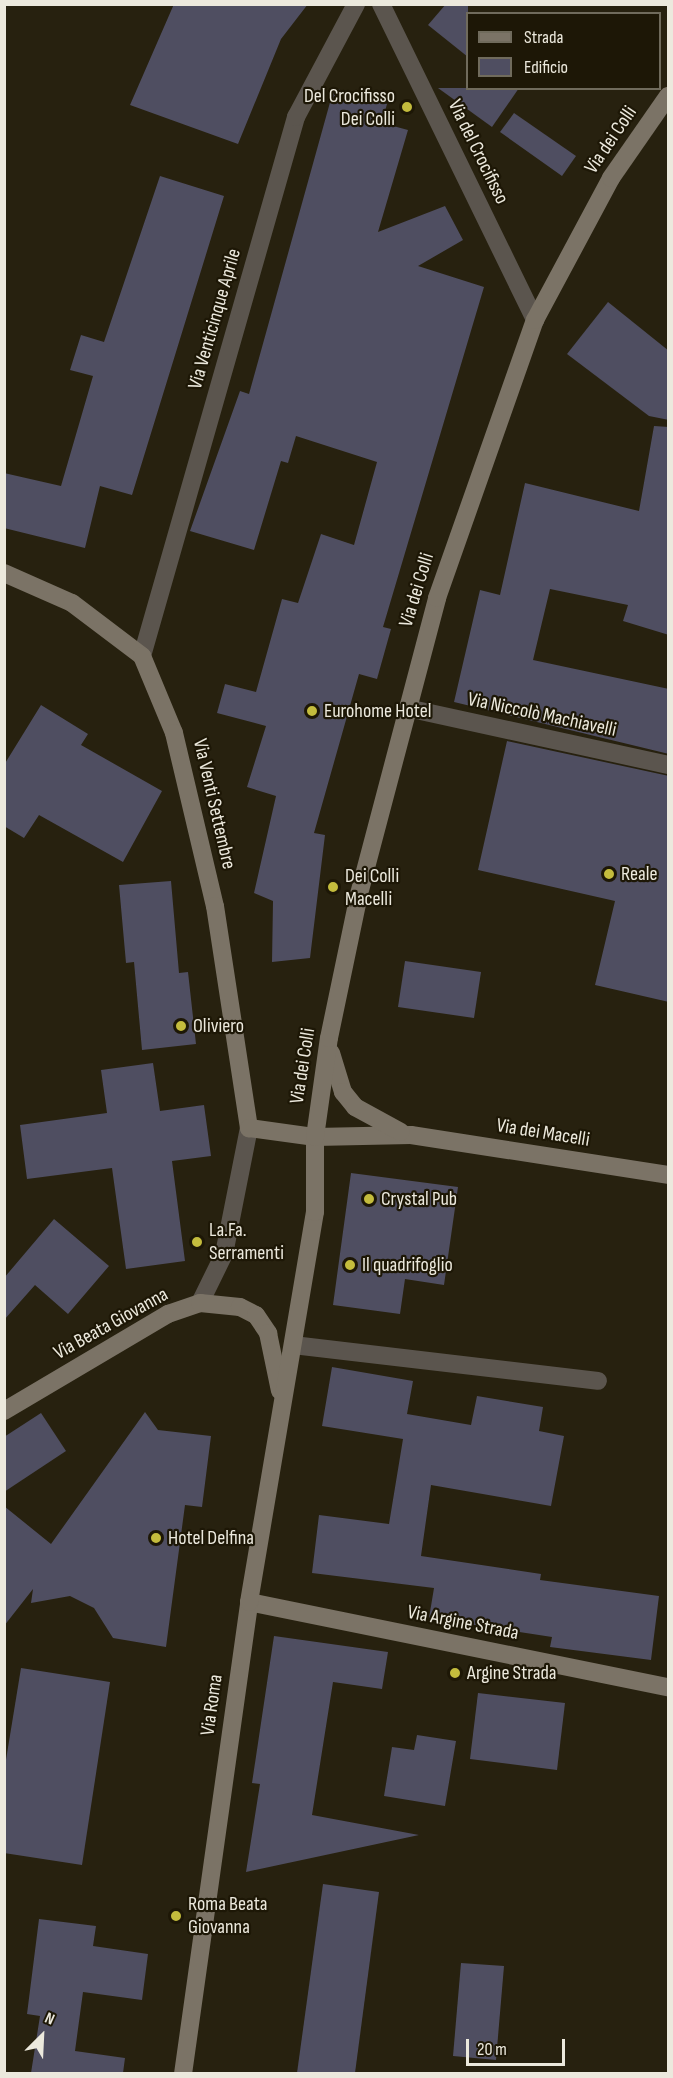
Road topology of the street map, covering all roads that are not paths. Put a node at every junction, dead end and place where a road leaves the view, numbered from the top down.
1 (356, 4) edge
2 (381, 4) edge
3 (669, 96) edge
4 (535, 320) junction
5 (4, 573) edge
6 (142, 656) junction
7 (407, 708) junction
8 (669, 765) edge
9 (329, 1038) junction
10 (249, 1128) junction
11 (411, 1135) junction
12 (315, 1137) junction
13 (669, 1175) edge
14 (200, 1303) junction
15 (293, 1345) junction
16 (598, 1381) dead end
17 (282, 1407) junction
18 (4, 1411) edge
19 (249, 1602) junction
20 (669, 1687) edge
21 (183, 2073) edge

1 - 6 street, Via Venticinque Aprile
2 - 4 street, Via del Crocifisso
3 - 4 main road, Via dei Colli
4 - 7 main road, Via dei Colli
5 - 6 main road
6 - 10 main road, Via Venti Settembre
7 - 8 street, Via Niccolò Machiavelli
7 - 9 main road, Via dei Colli
9 - 11 main road, Via dei Macelli
9 - 12 main road, Via dei Colli
10 - 12 main road, Via dei Macelli
10 - 14 street
11 - 12 main road, Via dei Macelli
11 - 13 main road, Via dei Macelli
12 - 15 main road, Via Roma
14 - 17 main road, Via Beata Giovanna
14 - 18 main road, Via Beata Giovanna
15 - 16 street
15 - 17 main road, Via Roma
17 - 19 main road, Via Roma
19 - 20 main road, Via Argine Strada
19 - 21 main road, Via Roma

